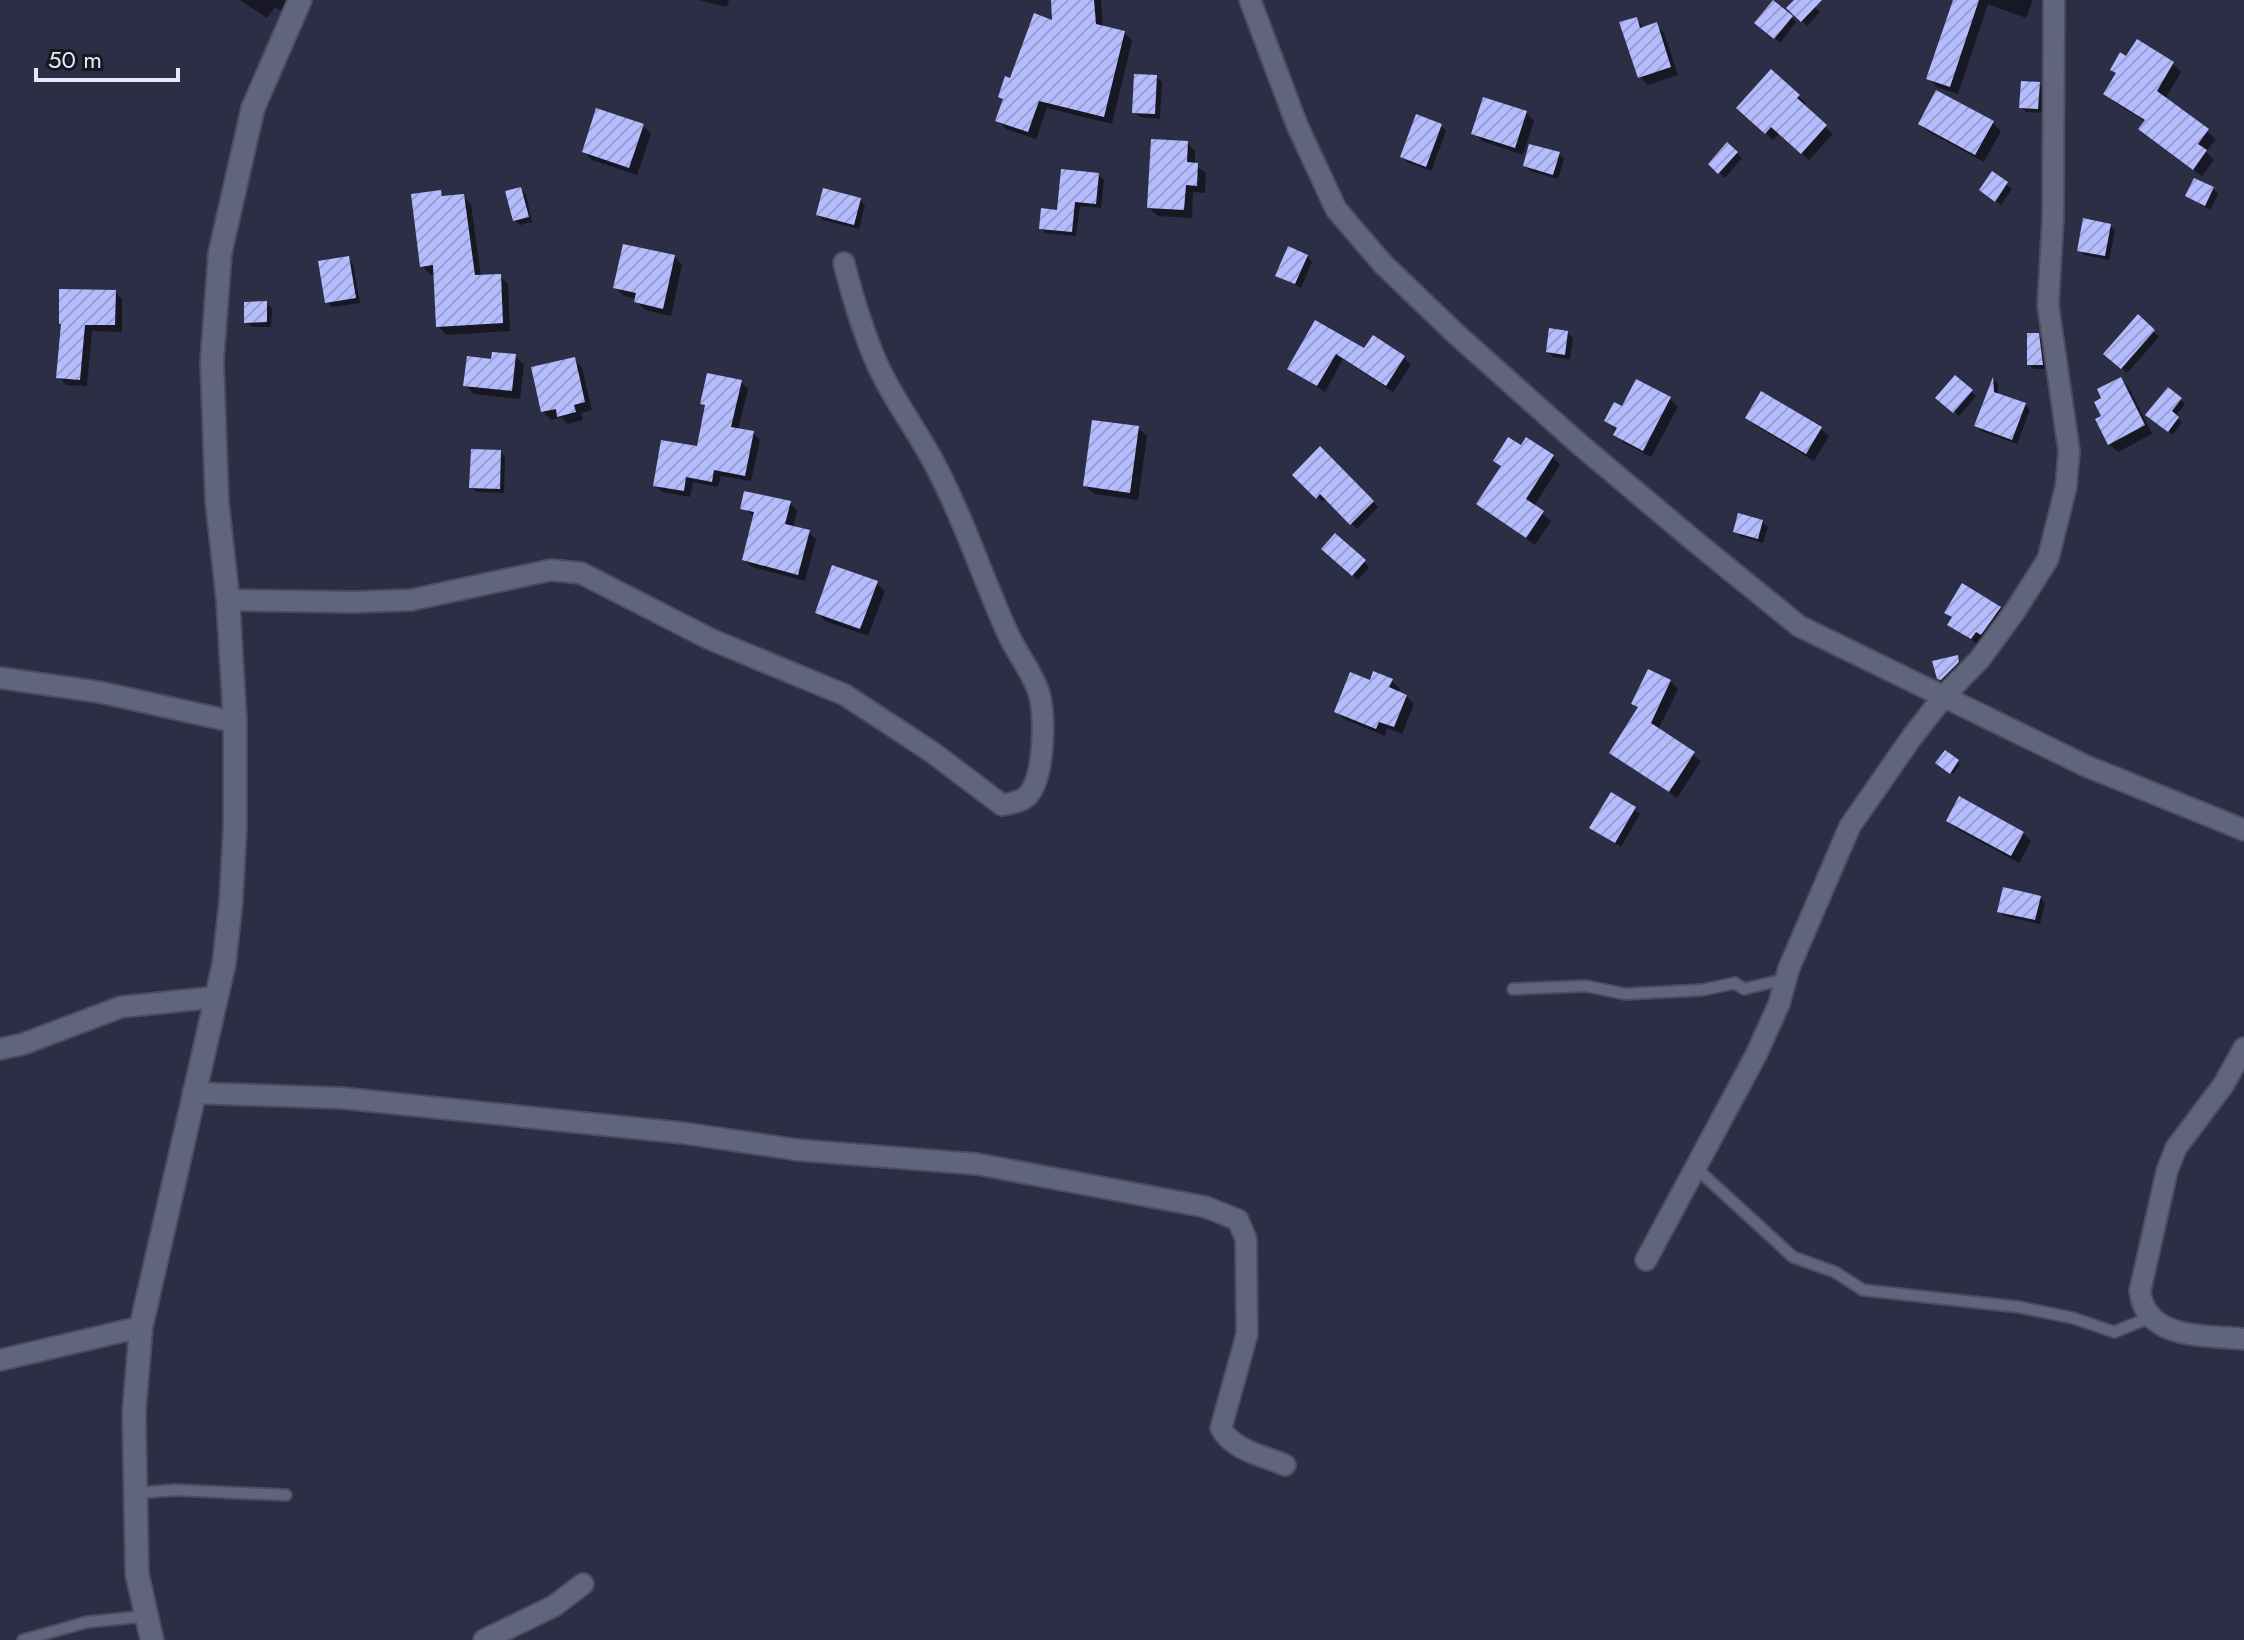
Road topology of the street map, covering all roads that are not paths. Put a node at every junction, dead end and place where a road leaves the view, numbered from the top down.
1 (300, 0) edge
2 (1250, 0) edge
3 (2054, 0) edge
4 (844, 263) dead end
5 (228, 600) junction
6 (0, 678) edge
7 (1944, 696) junction
8 (235, 722) junction
9 (2244, 830) edge
10 (1786, 979) junction
11 (1513, 989) dead end
12 (217, 997) junction
13 (2244, 1048) edge
14 (0, 1049) edge
15 (193, 1093) junction
16 (1697, 1169) junction
17 (1646, 1260) dead end
18 (2149, 1318) junction
19 (141, 1327) junction
20 (2244, 1339) edge
21 (0, 1360) edge
22 (1285, 1465) dead end
23 (136, 1493) junction
24 (286, 1495) dead end
25 (583, 1584) dead end
26 (147, 1616) junction
27 (23, 1640) edge
28 (152, 1640) edge
29 (484, 1640) edge

1 - 5 street
2 - 7 street
3 - 7 street
4 - 5 street
5 - 8 street
6 - 8 street
7 - 9 street
7 - 10 street
8 - 12 street
10 - 11 lane
10 - 16 street
12 - 14 street
12 - 15 street
13 - 18 street
15 - 19 street
15 - 22 street
16 - 17 street
16 - 18 lane
18 - 20 street
19 - 21 street
19 - 23 street
23 - 24 lane
23 - 26 street
25 - 29 street
26 - 27 lane
26 - 28 street

